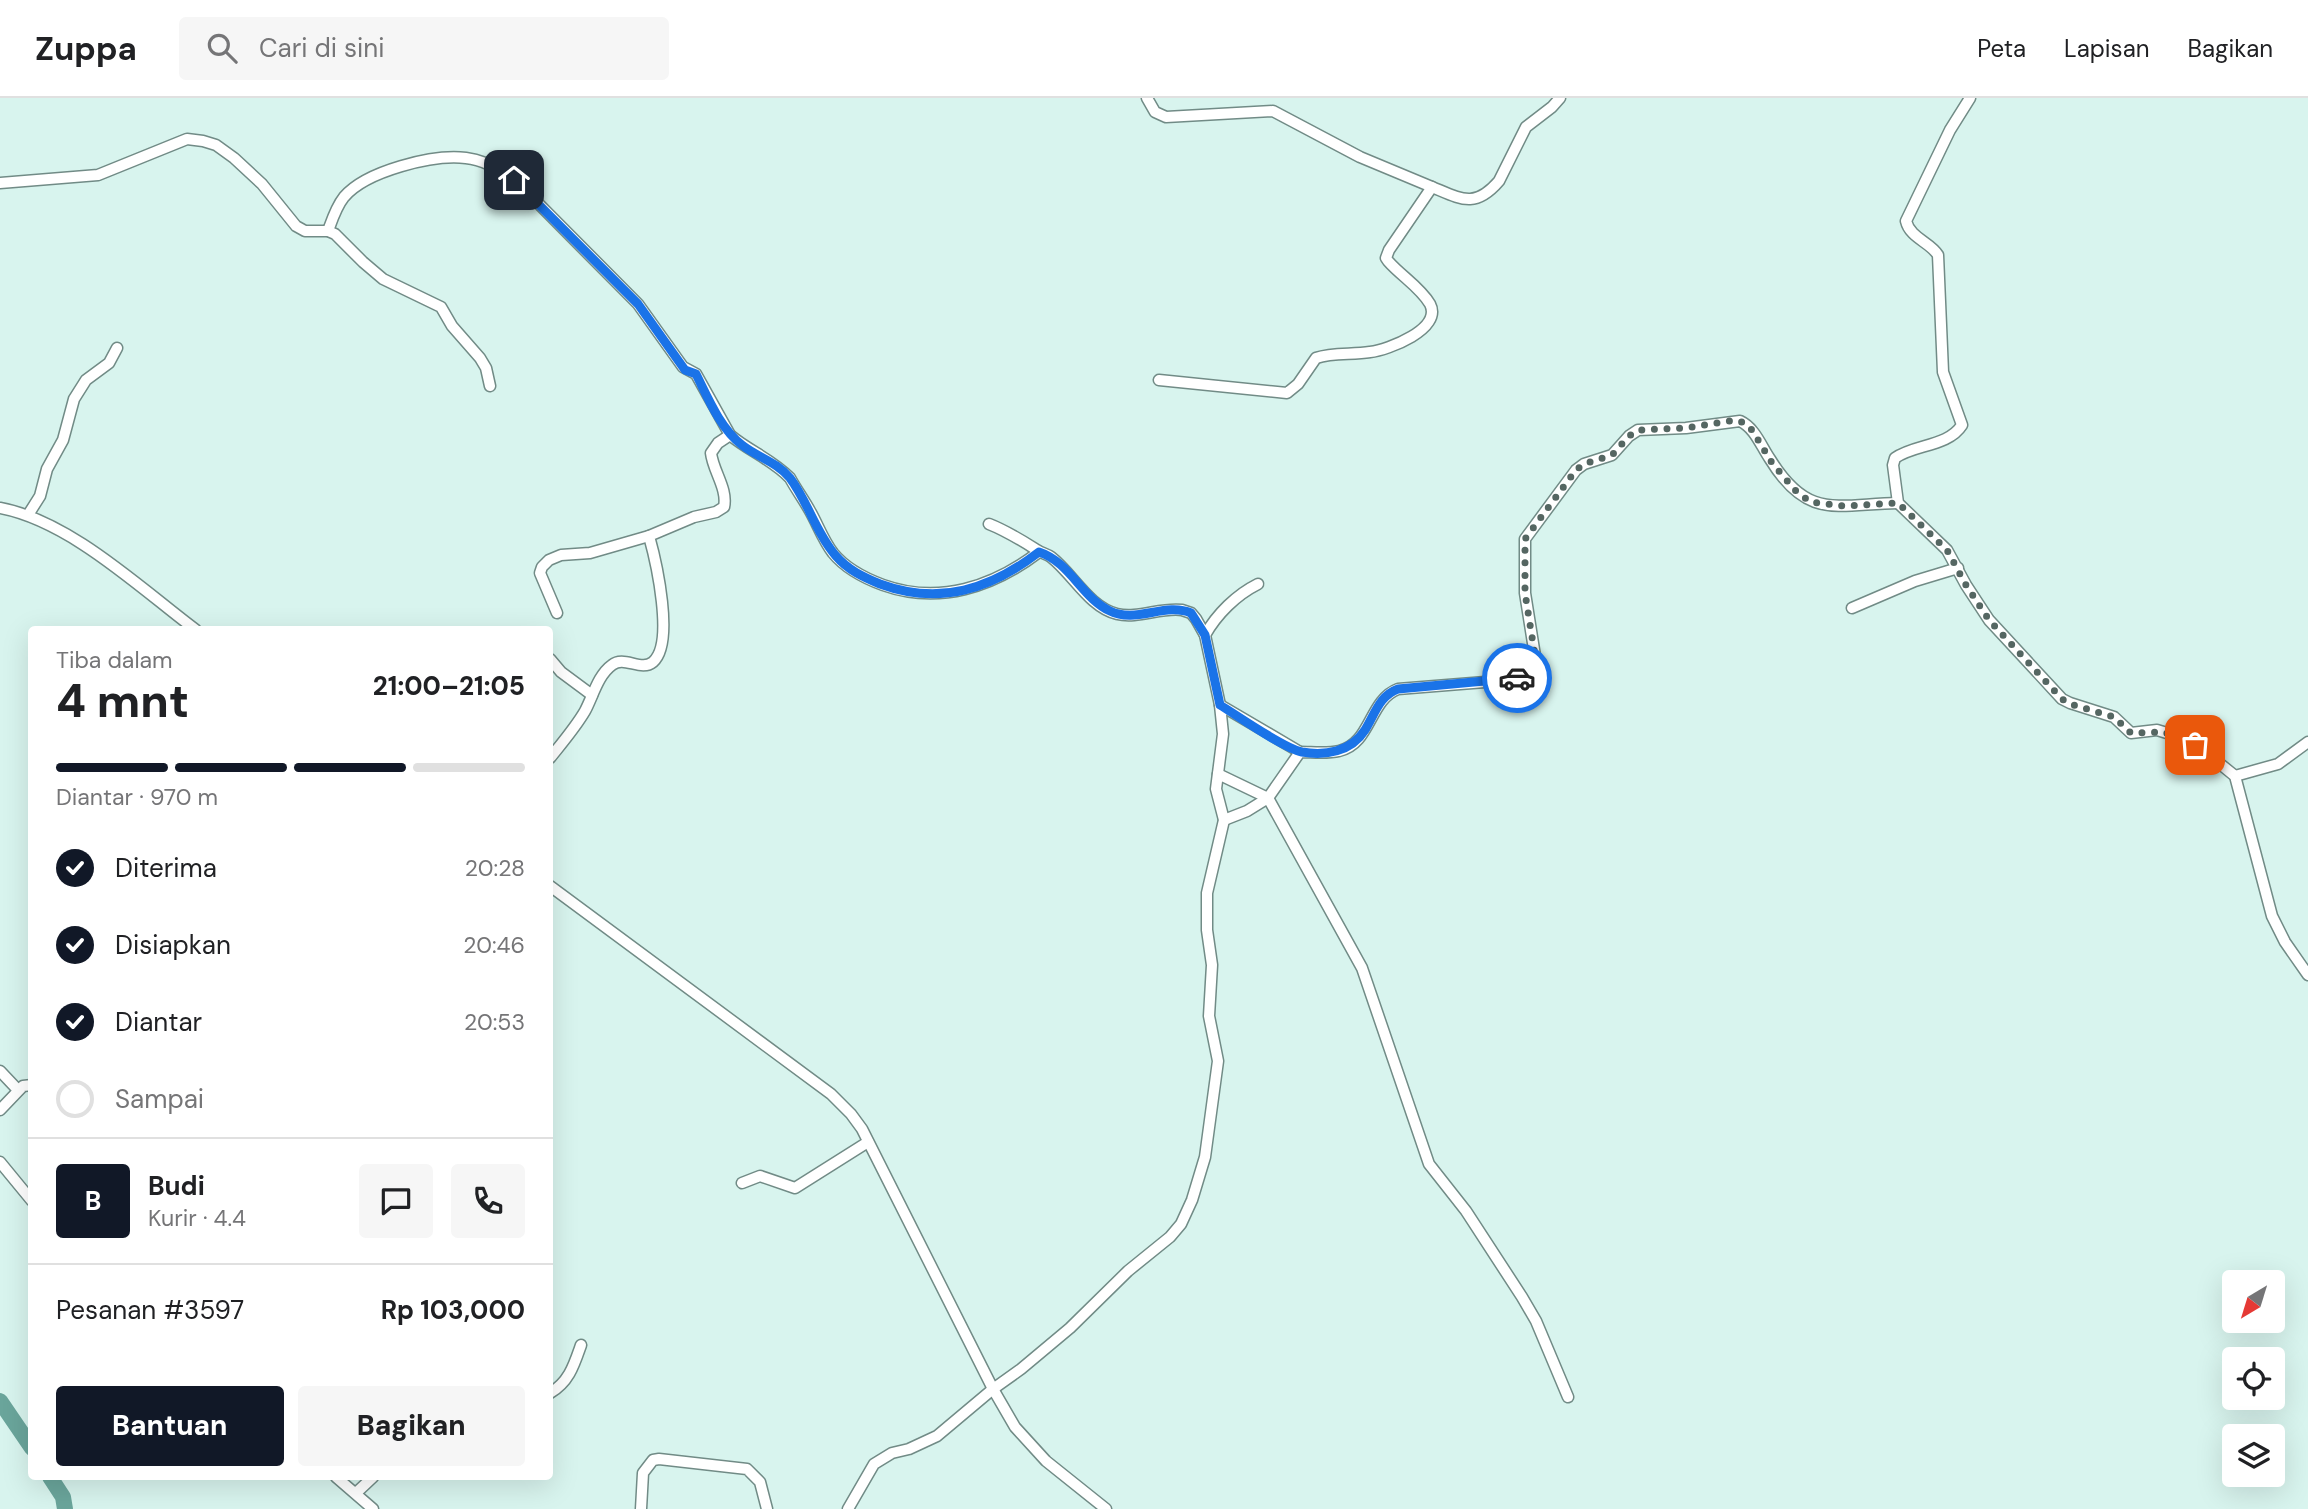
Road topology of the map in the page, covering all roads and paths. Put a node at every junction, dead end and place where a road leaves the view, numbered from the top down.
1 (1147, 98) edge
2 (1560, 98) edge
3 (1970, 98) edge
4 (0, 183) edge
5 (1432, 187) junction
6 (328, 231) junction
7 (117, 348) dead end
8 (1159, 380) dead end
9 (490, 386) dead end
10 (730, 435) junction
11 (1898, 503) junction
12 (0, 508) edge
13 (28, 515) junction
14 (989, 524) dead end
15 (649, 536) junction
16 (1039, 552) junction
17 (1958, 568) junction
18 (1258, 584) dead end
19 (1852, 608) dead end
20 (557, 613) dead end
21 (191, 626) edge
22 (1205, 635) junction
23 (553, 663) edge
24 (592, 695) junction
25 (1220, 705) junction
26 (2308, 742) edge
27 (1300, 752) junction
28 (553, 754) edge
29 (1218, 774) junction
30 (2235, 776) junction
31 (1268, 798) junction
32 (1224, 820) junction
33 (553, 888) edge
34 (2308, 975) edge
35 (0, 1071) edge
36 (28, 1086) edge
37 (18, 1090) junction
38 (0, 1110) edge
39 (868, 1142) junction
40 (0, 1162) edge
41 (742, 1183) dead end
42 (28, 1196) edge
43 (581, 1345) dead end
44 (993, 1389) junction
45 (553, 1390) edge
46 (1568, 1397) dead end
47 (340, 1480) edge
48 (370, 1480) edge
49 (356, 1493) junction
50 (373, 1509) edge
51 (642, 1509) edge
52 (767, 1509) edge
53 (848, 1509) edge
54 (1106, 1509) edge

1 - 5 street
2 - 5 street
3 - 11 street
4 - 6 street
5 - 8 street
6 - 9 street
6 - 10 street
7 - 13 street
10 - 15 street
10 - 16 street
11 - 17 street
11 - 27 street
12 - 13 street
13 - 21 street
14 - 16 street
15 - 20 street
15 - 24 street
16 - 22 street
17 - 19 street
17 - 30 street
18 - 22 street
22 - 25 street
23 - 24 street
24 - 28 street
25 - 27 street
25 - 29 street
26 - 30 street
27 - 31 street
29 - 31 street
29 - 32 street
30 - 34 street
31 - 32 street
31 - 46 street
32 - 44 street
33 - 39 street
35 - 37 street
36 - 37 street
37 - 38 street
39 - 41 street
39 - 44 street
40 - 42 street
43 - 45 street
44 - 53 street
44 - 54 street
47 - 49 street
48 - 49 street
49 - 50 street
51 - 52 street

